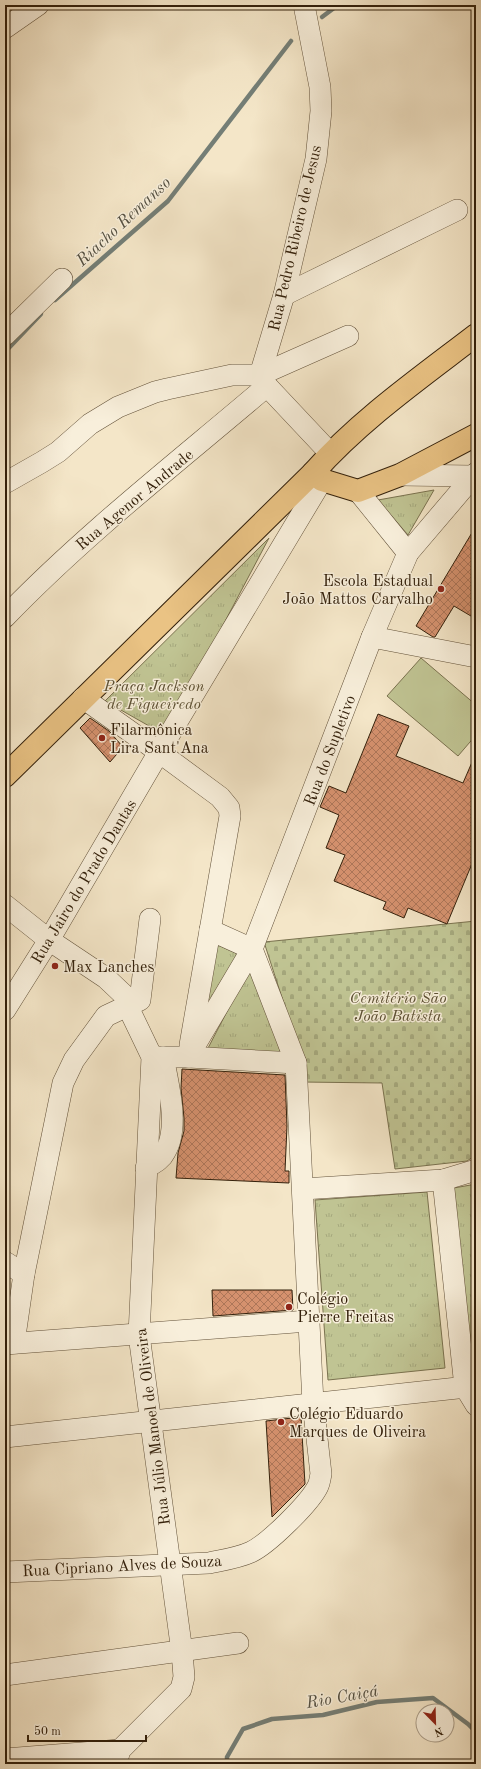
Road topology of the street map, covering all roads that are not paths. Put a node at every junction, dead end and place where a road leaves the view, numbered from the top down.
1 (38, 5) edge
2 (304, 5) edge
3 (6, 24) edge
4 (457, 210) dead end
5 (62, 279) dead end
6 (284, 295) junction
7 (9, 327) edge
8 (476, 335) edge
9 (348, 336) dead end
10 (263, 381) junction
11 (476, 435) edge
12 (330, 453) junction
13 (474, 474) edge
14 (400, 475) junction
15 (318, 476) junction
16 (5, 483) edge
17 (358, 491) junction
18 (408, 553) junction
19 (5, 617) edge
20 (372, 637) junction
21 (476, 657) edge
22 (83, 698) junction
23 (159, 752) junction
24 (5, 776) edge
25 (8, 914) edge
26 (150, 919) dead end
27 (210, 930) junction
28 (49, 940) junction
29 (252, 949) junction
30 (127, 1005) junction
31 (5, 1010) edge
32 (157, 1057) junction
33 (188, 1057) junction
34 (296, 1063) junction
35 (476, 1170) edge
36 (442, 1180) junction
37 (303, 1189) junction
38 (5, 1262) edge
39 (24, 1274) junction
40 (308, 1321) junction
41 (139, 1335) junction
42 (10, 1343) edge
43 (470, 1386) edge
44 (313, 1403) junction
45 (476, 1405) edge
46 (149, 1420) junction
47 (5, 1437) edge
48 (170, 1564) junction
49 (5, 1572) edge
50 (238, 1643) dead end
51 (182, 1652) junction
52 (5, 1676) edge
53 (118, 1757) edge
54 (5, 1759) edge

1 - 3 street
2 - 6 street, Rua Pedro Ribeiro de Jesus
4 - 6 street
5 - 7 street
6 - 10 street, Rua Pedro Ribeiro de Jesus
8 - 12 main road
9 - 10 street
10 - 12 street
10 - 16 street
10 - 19 street, Rua Agenor Andrade
11 - 14 main road
12 - 15 main road
13 - 14 street
13 - 18 street, Rua do Supletivo
14 - 17 main road
15 - 17 main road
15 - 22 main road
15 - 23 street
17 - 18 street
18 - 20 street, Rua do Supletivo
20 - 21 street
20 - 29 street, Rua do Supletivo
22 - 23 street
22 - 24 main road
23 - 27 street
23 - 28 street, Rua Jairo do Prado Dantas
25 - 28 street
26 - 30 street
27 - 29 street
27 - 33 street
28 - 30 street
28 - 31 street, Rua Jairo do Prado Dantas
29 - 33 street, Rua do Supletivo
29 - 34 street
30 - 32 street
30 - 39 street
32 - 33 street
32 - 41 street, Rua Júlio Manoel de Oliveira
33 - 34 street
34 - 37 street
35 - 36 street
36 - 37 street
36 - 43 street
37 - 40 street, Rua Cipriano Alves de Souza
38 - 39 street
39 - 42 street
40 - 41 street
40 - 44 street, Rua Cipriano Alves de Souza
41 - 42 street
41 - 46 street, Rua Júlio Manoel de Oliveira
43 - 44 street
43 - 45 street
44 - 46 street
44 - 48 street, Rua Cipriano Alves de Souza
46 - 47 street
46 - 48 street, Rua Júlio Manoel de Oliveira
48 - 49 street, Rua Cipriano Alves de Souza
48 - 51 street, Rua Júlio Manoel de Oliveira
50 - 51 street
51 - 52 street
51 - 53 street, Rua Júlio Manoel de Oliveira
53 - 54 street

